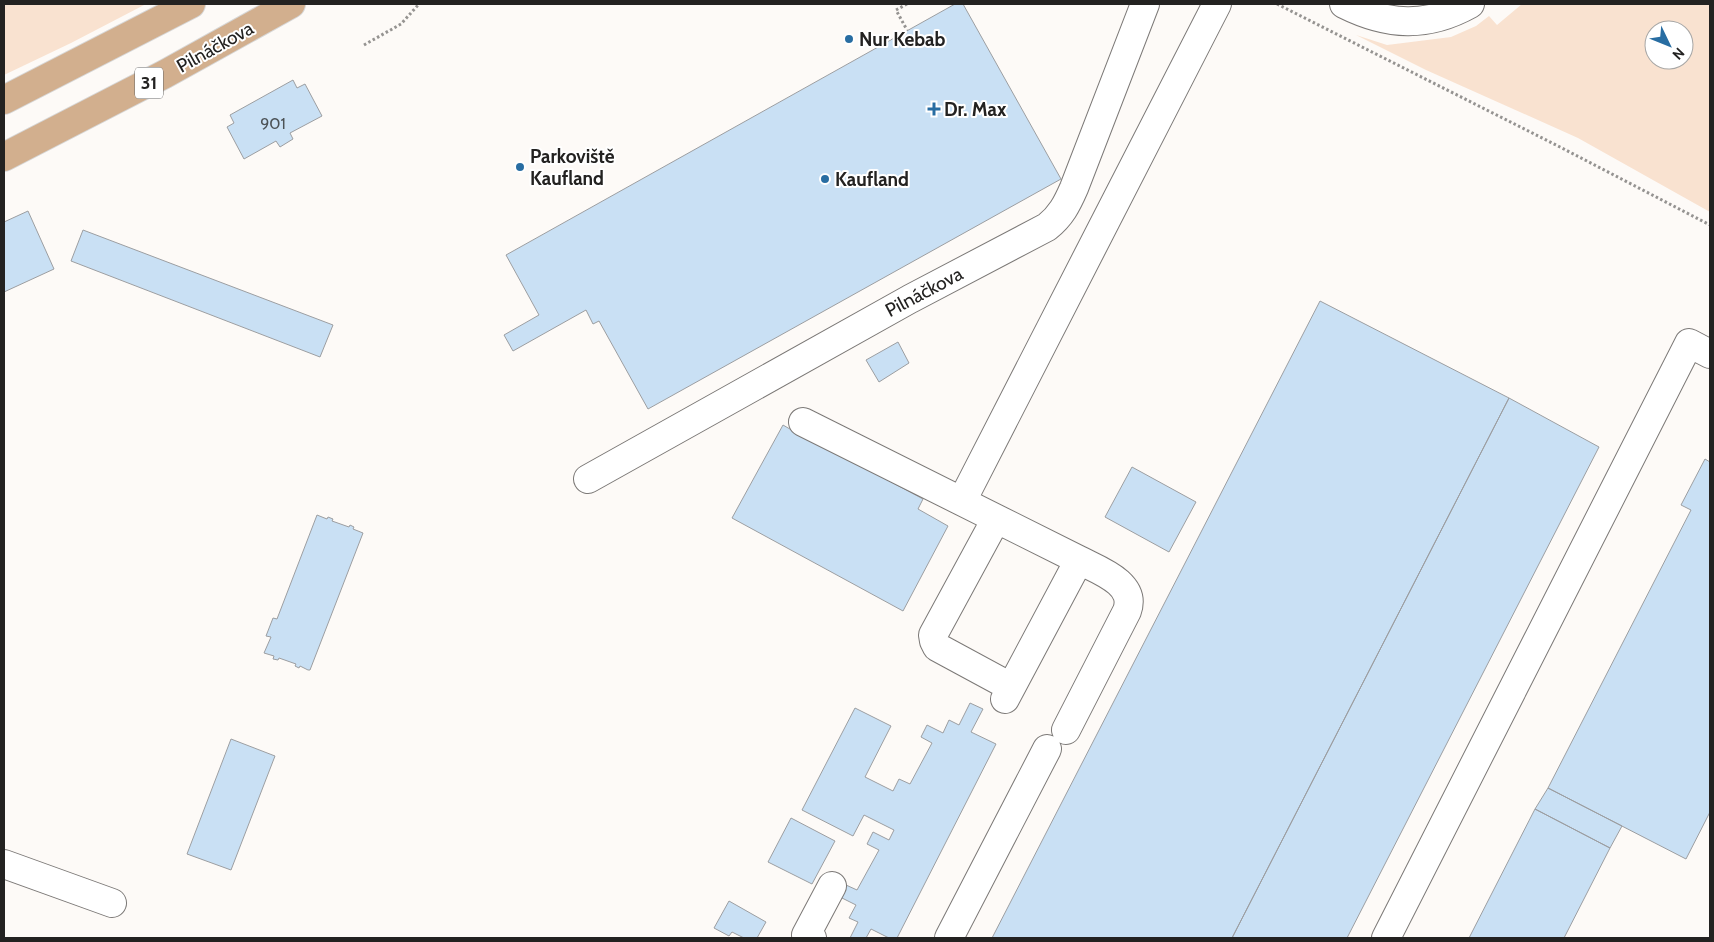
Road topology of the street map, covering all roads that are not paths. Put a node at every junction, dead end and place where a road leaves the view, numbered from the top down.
1 (191, 4) edge
2 (291, 4) edge
3 (1145, 4) edge
4 (1217, 4) edge
5 (1344, 4) edge
6 (1470, 4) edge
7 (4, 100) edge
8 (4, 157) edge
9 (1710, 354) edge
10 (803, 422) dead end
11 (588, 479) dead end
12 (962, 501) junction
13 (996, 519) junction
14 (1079, 560) junction
15 (1066, 730) dead end
16 (1047, 749) dead end
17 (4, 864) edge
18 (832, 886) dead end
19 (112, 903) dead end
20 (812, 938) edge
21 (948, 938) edge
22 (1386, 938) edge

1 - 7 main road
2 - 8 main road, Pilnáčkova / 31
3 - 11 street, Pilnáčkova
4 - 12 street
5 - 6 street
9 - 22 street
10 - 12 street
12 - 13 street
13 - 14 street
13 - 14 street
14 - 15 street
16 - 21 street
17 - 19 street
18 - 20 street

